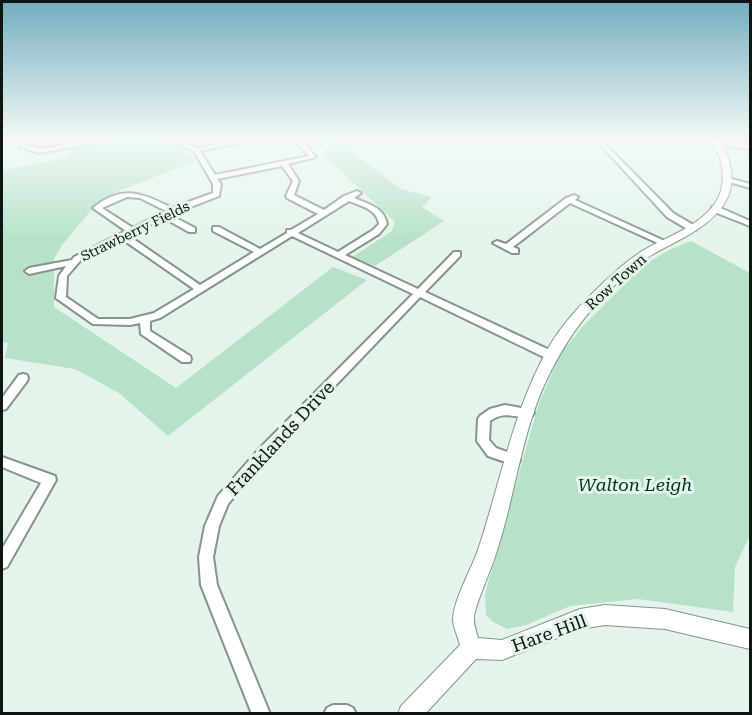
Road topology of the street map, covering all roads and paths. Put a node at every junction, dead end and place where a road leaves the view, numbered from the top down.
1 (211, 173) edge
2 (233, 173) edge
3 (291, 173) edge
4 (630, 173) edge
5 (727, 173) edge
6 (213, 177) junction
7 (728, 180) junction
8 (750, 186) edge
9 (357, 193) dead end
10 (347, 198) junction
11 (715, 209) junction
12 (168, 213) junction
13 (325, 214) junction
14 (750, 224) edge
15 (692, 228) junction
16 (216, 229) dead end
17 (192, 230) dead end
18 (132, 231) junction
19 (290, 232) junction
20 (123, 236) junction
21 (497, 243) dead end
22 (665, 243) junction
23 (260, 252) junction
24 (339, 255) junction
25 (466, 258) dead end
26 (75, 262) junction
27 (29, 271) dead end
28 (200, 289) junction
29 (420, 292) junction
30 (145, 320) junction
31 (552, 356) junction
32 (186, 360) dead end
33 (23, 378) dead end
34 (2, 406) edge
35 (528, 412) junction
36 (514, 460) junction
37 (2, 462) edge
38 (2, 562) edge
39 (750, 639) edge
40 (471, 648) junction
41 (261, 714) edge
42 (333, 714) edge
43 (347, 714) edge
44 (409, 714) edge

1 - 6 street
2 - 6 street
3 - 13 street
4 - 15 street
5 - 7 street
6 - 12 street, Strawberry Fields
7 - 8 street
7 - 11 street, Row Town
9 - 10 street, Strawberry Fields
10 - 13 street, Strawberry Fields
10 - 24 street
11 - 14 street
11 - 15 street, Row Town
12 - 17 street
12 - 18 street, Strawberry Fields
12 - 18 street
13 - 19 street, Strawberry Fields
15 - 22 street, Row Town
16 - 23 street
18 - 20 street, Strawberry Fields
19 - 23 street, Strawberry Fields
19 - 24 street
20 - 26 street, Strawberry Fields
20 - 28 street
21 - 22 street
22 - 31 street, Row Town
23 - 28 street, Strawberry Fields
24 - 29 street
25 - 29 street, Franklands Drive
26 - 27 street
26 - 30 street, Strawberry Fields
28 - 30 street, Strawberry Fields
29 - 31 street
29 - 41 street, Franklands Drive
30 - 32 street
31 - 35 street, Row Town
33 - 34 street
35 - 36 street, Row Town
35 - 36 street
36 - 40 street, Row Town
37 - 38 street
39 - 40 street, Hare Hill
40 - 44 street
42 - 43 street

